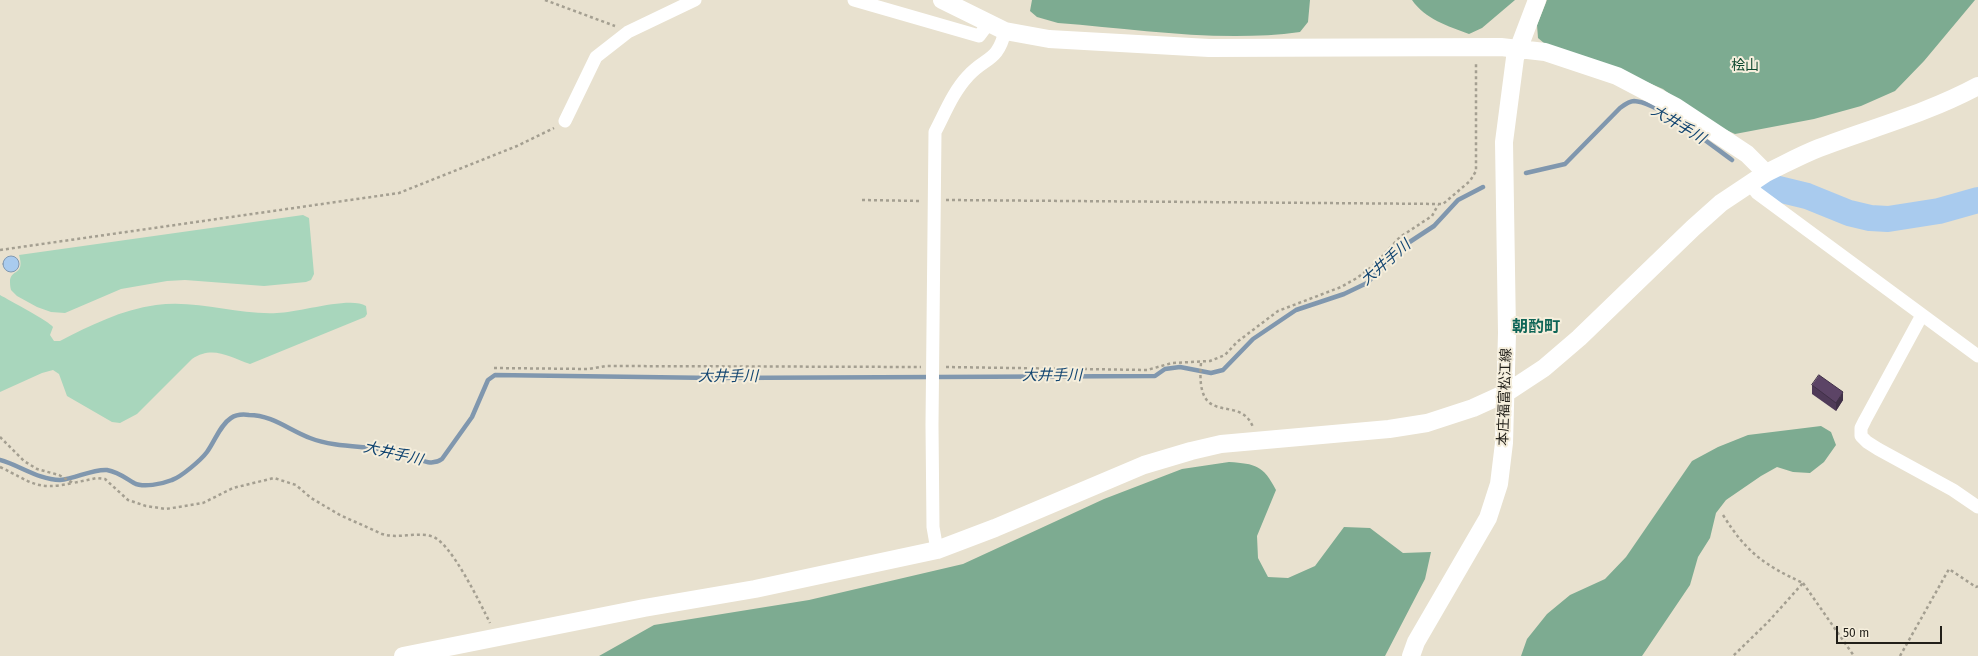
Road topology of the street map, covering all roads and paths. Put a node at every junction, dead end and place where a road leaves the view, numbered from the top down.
1 (545, 0) edge
2 (695, 0) edge
3 (854, 0) edge
4 (942, 0) edge
5 (1537, 0) edge
6 (988, 24) junction
7 (1005, 31) junction
8 (628, 32) junction
9 (1476, 48) junction
10 (1978, 86) edge
11 (565, 120) joint
12 (1766, 173) junction
13 (1749, 184) junction
14 (862, 200) dead end
15 (930, 200) junction
16 (1438, 205) junction
17 (0, 250) edge
18 (1922, 315) junction
19 (1978, 356) edge
20 (1201, 363) junction
21 (494, 368) dead end
22 (933, 373) junction
23 (1506, 393) junction
24 (1253, 428) dead end
25 (0, 437) edge
26 (0, 467) edge
27 (73, 483) junction
28 (1978, 506) edge
29 (1724, 515) dead end
30 (937, 550) junction
31 (1803, 583) junction
32 (1978, 586) edge
33 (498, 638) junction
34 (403, 656) edge
35 (1411, 656) edge
36 (1734, 656) edge
37 (1854, 656) edge
38 (1900, 656) edge

1 - 8 path
2 - 8 street
3 - 6 street
4 - 6 street
5 - 23 street, 本庄福富松江線
6 - 7 street
7 - 9 street
7 - 15 street
8 - 11 street
9 - 12 street
9 - 16 path
10 - 12 street
11 - 17 path
12 - 13 street
13 - 18 street
13 - 23 street
14 - 15 path
15 - 16 path
15 - 22 street
16 - 20 path
18 - 19 street
18 - 28 street
20 - 22 path
20 - 24 path
21 - 22 path
22 - 30 street
23 - 30 street
23 - 35 street, 本庄福富松江線
25 - 27 path
26 - 27 path
27 - 33 path
29 - 31 path
30 - 33 street
31 - 36 path
31 - 37 path
32 - 38 path
33 - 34 street

